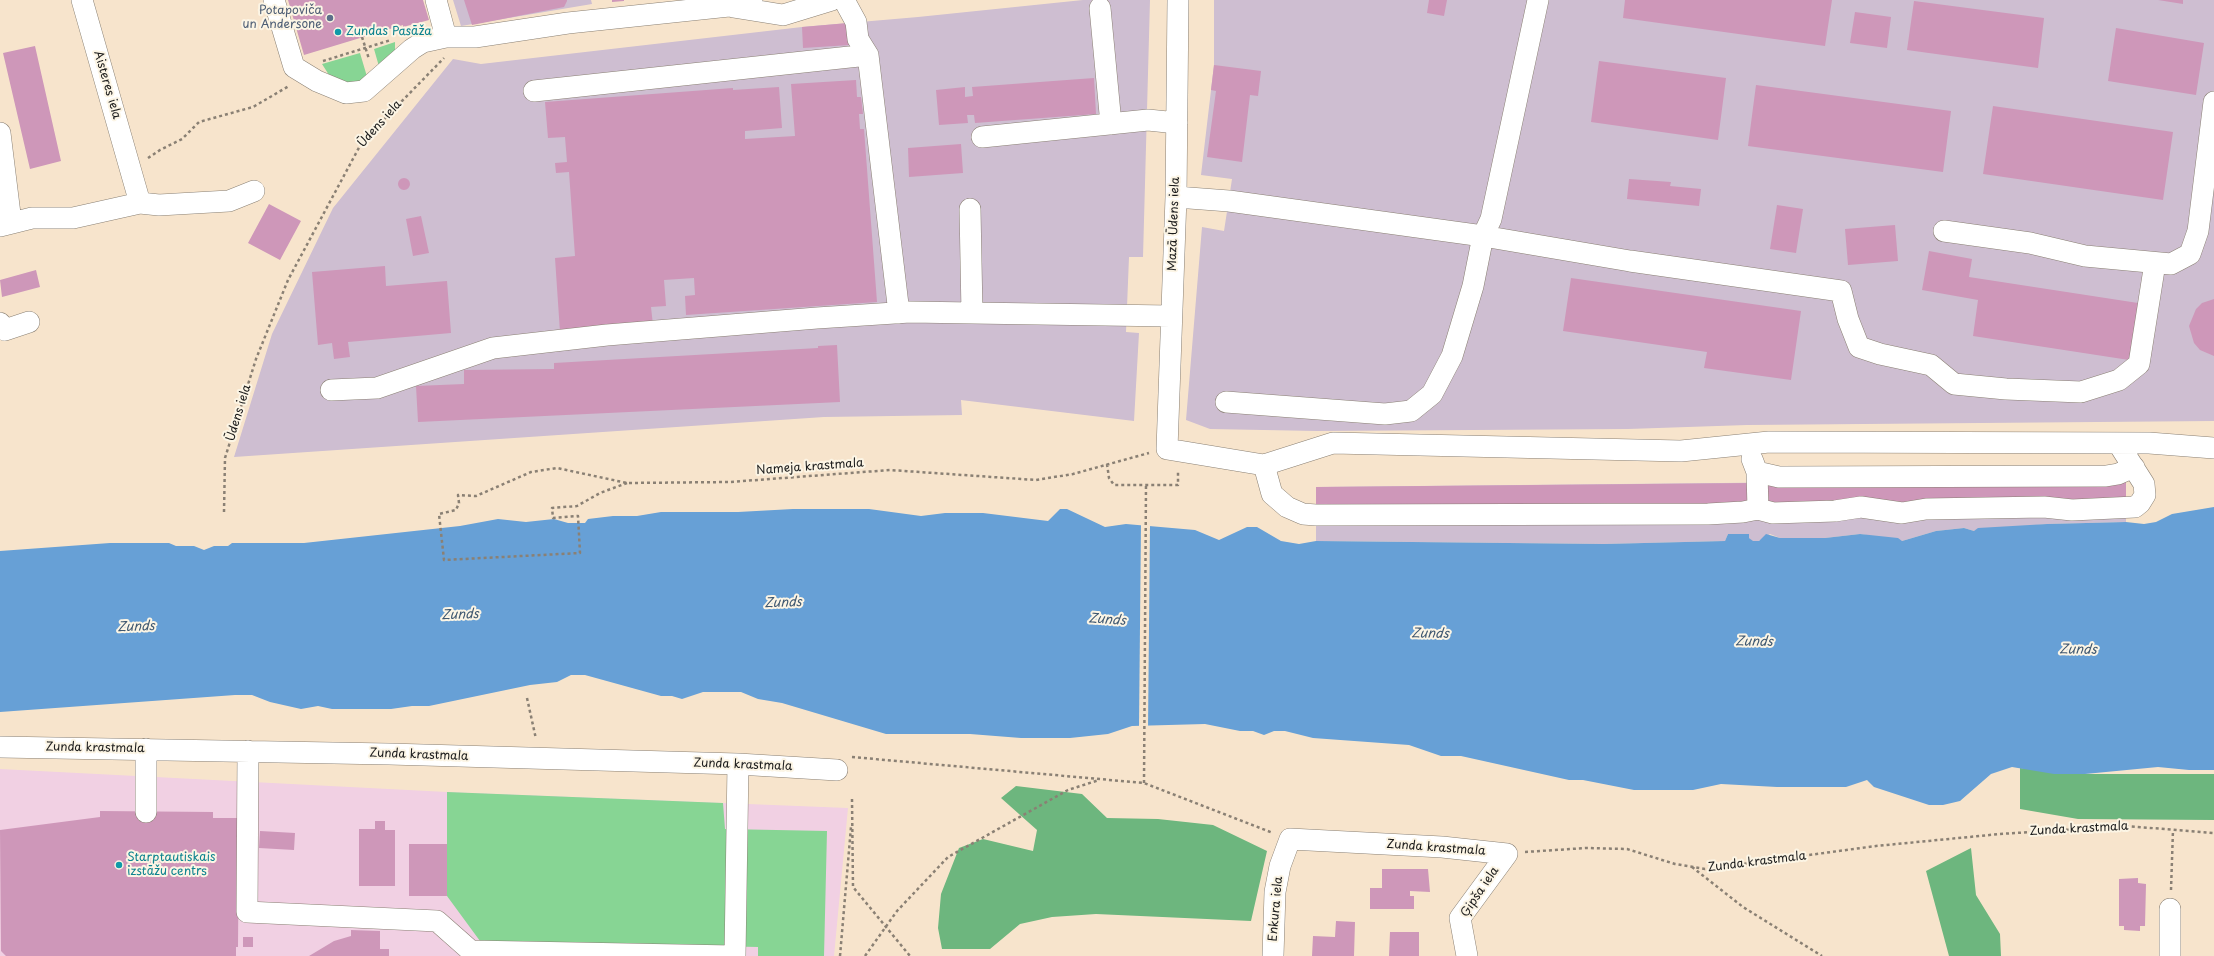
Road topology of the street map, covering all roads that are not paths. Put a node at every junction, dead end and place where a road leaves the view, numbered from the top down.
1 (82, 0) edge
2 (274, 0) edge
3 (436, 0) edge
4 (752, 0) edge
5 (832, 0) edge
6 (844, 0) edge
7 (1178, 0) edge
8 (1538, 0) edge
9 (729, 6) junction
10 (1100, 8) dead end
11 (446, 37) junction
12 (868, 56) junction
13 (534, 91) dead end
14 (2214, 102) edge
15 (1177, 122) junction
16 (1111, 124) junction
17 (0, 133) edge
18 (982, 137) dead end
19 (254, 191) dead end
20 (1176, 197) junction
21 (140, 203) junction
22 (970, 209) dead end
23 (5, 224) edge
24 (1944, 230) dead end
25 (1483, 236) junction
26 (2155, 263) junction
27 (899, 312) junction
28 (972, 313) junction
29 (1170, 316) junction
30 (29, 322) dead end
31 (0, 323) edge
32 (331, 390) dead end
33 (1226, 402) dead end
34 (2118, 443) junction
35 (1745, 444) junction
36 (2214, 448) edge
37 (1264, 465) junction
38 (2134, 467) junction
39 (1758, 472) junction
40 (1758, 508) junction
41 (0, 747) edge
42 (146, 749) junction
43 (248, 751) junction
44 (738, 764) junction
45 (837, 770) dead end
46 (146, 812) dead end
47 (1290, 839) joint
48 (1507, 854) joint
49 (2170, 909) road end
50 (733, 956) edge
51 (1274, 956) edge
52 (1468, 956) edge
53 (2170, 956) edge

1 - 21 street, Aisteres iela
2 - 11 street
3 - 11 street
4 - 9 street
5 - 9 street
6 - 12 street
7 - 15 street, Mazā Ūdens iela
8 - 25 street
9 - 11 street
10 - 16 street
12 - 13 street
12 - 27 street
14 - 26 street
15 - 16 street
15 - 20 street, Mazā Ūdens iela
16 - 18 street
17 - 23 street
19 - 21 street
20 - 25 street
20 - 29 street, Mazā Ūdens iela
21 - 23 street
22 - 28 street
24 - 26 street
25 - 26 street
25 - 33 street
27 - 28 street
27 - 32 street
28 - 29 street
29 - 37 street, Mazā Ūdens iela
30 - 31 street
34 - 35 street
34 - 36 street
34 - 38 street
35 - 37 street
35 - 39 street
37 - 40 street
38 - 39 street
38 - 40 street
39 - 40 street
41 - 42 street, Zunda krastmala
42 - 43 street, Zunda krastmala
42 - 46 street
43 - 44 street, Zunda krastmala
43 - 50 street
44 - 45 street, Zunda krastmala
44 - 50 street
47 - 48 street, Zunda krastmala
47 - 51 street, Enkura iela
48 - 52 street, Ģipša iela
49 - 53 street

